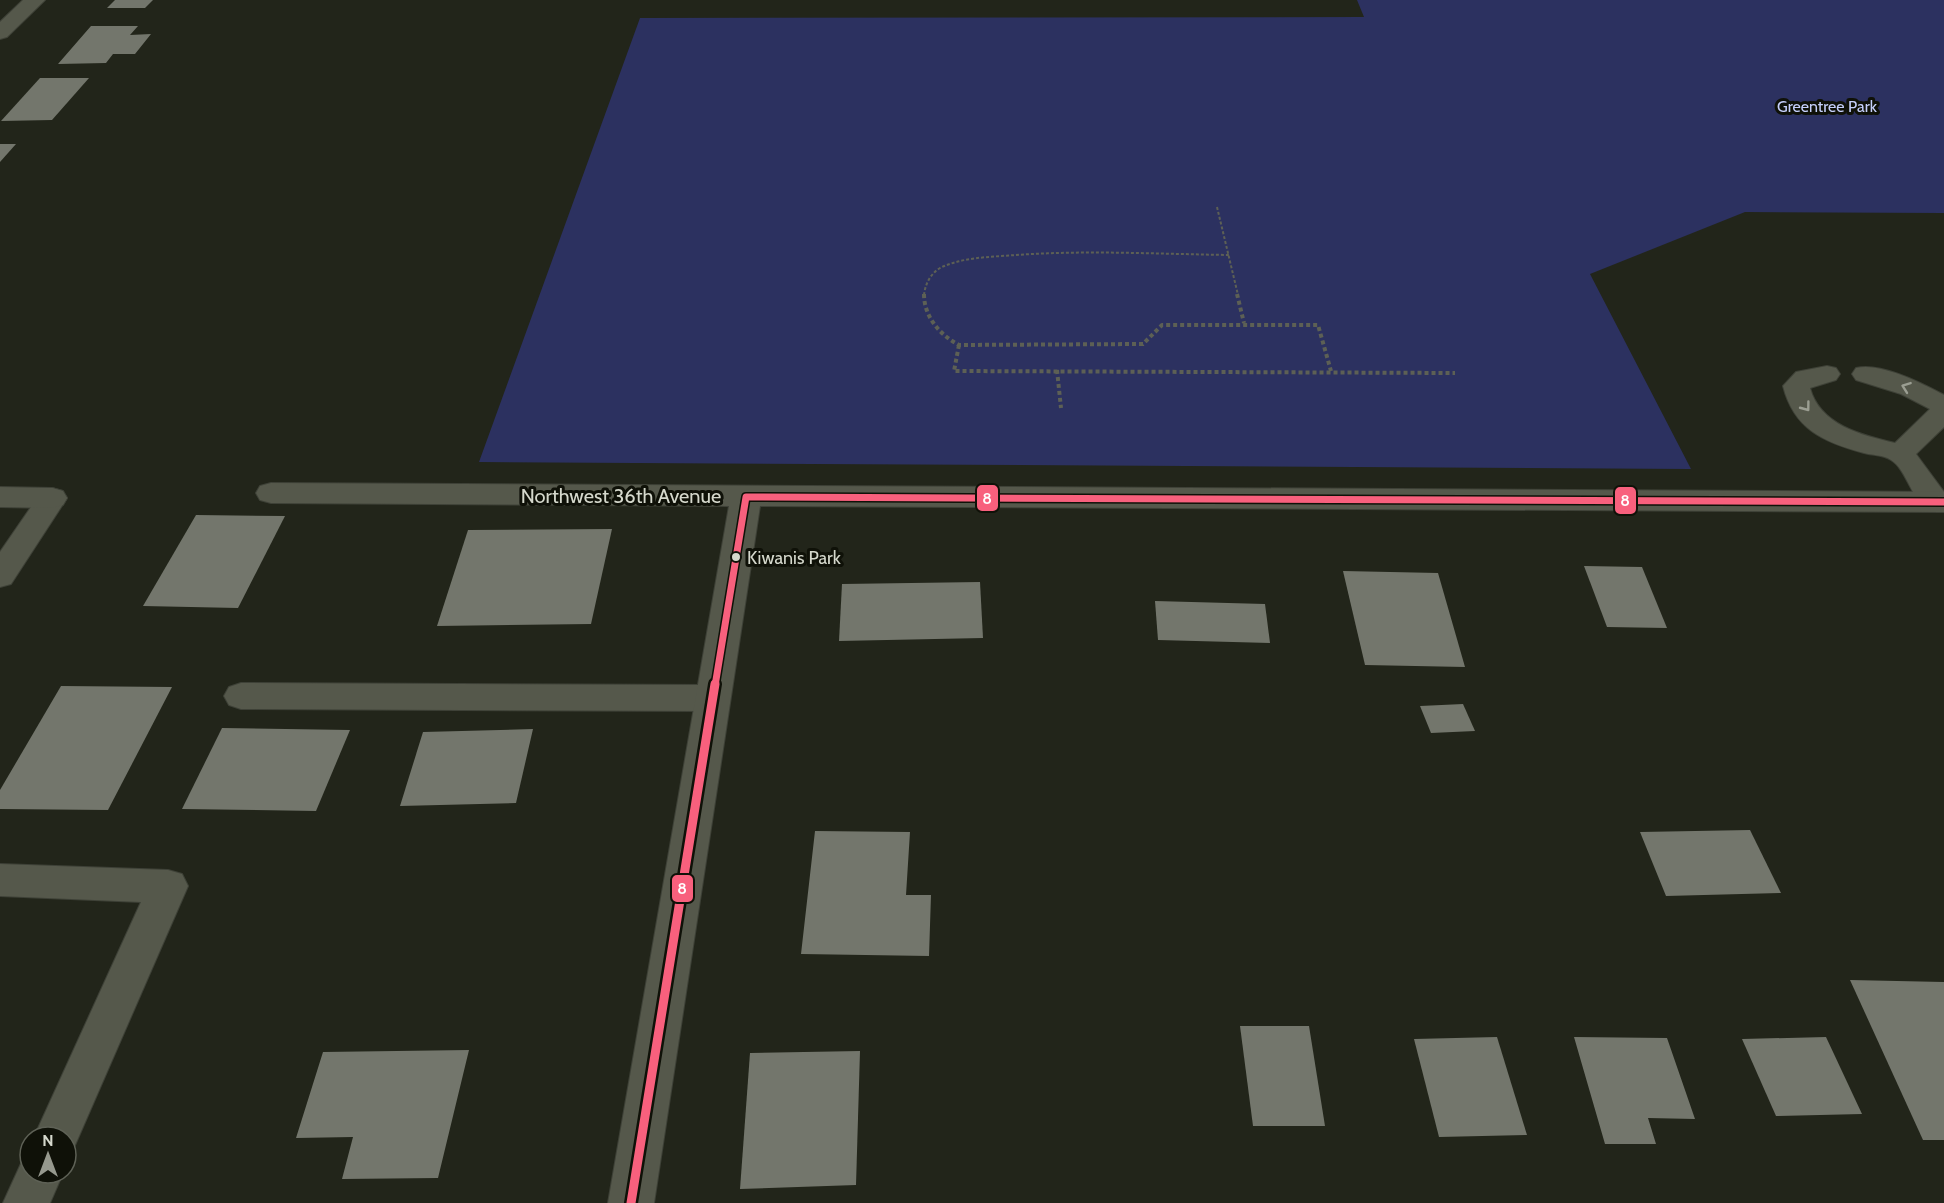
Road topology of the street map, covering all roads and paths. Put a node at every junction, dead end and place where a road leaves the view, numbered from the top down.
1 (35, 0) edge
2 (0, 33) edge
3 (1217, 207) dead end
4 (1229, 255) junction
5 (1244, 323) junction
6 (959, 345) junction
7 (1057, 370) junction
8 (1331, 371) junction
9 (1455, 373) dead end
10 (1827, 374) dead end
11 (1865, 374) dead end
12 (1944, 406) edge
13 (1061, 408) dead end
14 (1944, 411) edge
15 (1901, 453) junction
16 (271, 494) dead end
17 (0, 497) edge
18 (746, 497) junction
19 (52, 498) joint
20 (1940, 502) edge
21 (0, 576) edge
22 (241, 696) dead end
23 (713, 698) junction
24 (0, 880) edge
25 (61, 1125) edge
26 (34, 1185) edge
27 (26, 1203) edge
28 (631, 1203) edge

1 - 2 street
3 - 4 path
4 - 5 path
4 - 6 path
5 - 6 path
5 - 8 path
6 - 7 path
7 - 8 path
7 - 13 path
8 - 9 path
10 -> 15 lane
12 -> 11 lane
14 - 15 lane
15 - 20 lane
16 - 18 street, Northwest 36th Avenue
17 - 19 street
18 - 20 street, Northwest 36th Avenue
18 - 23 street
19 - 21 lane
22 - 23 lane
23 - 28 street
24 - 25 street
26 - 27 street

